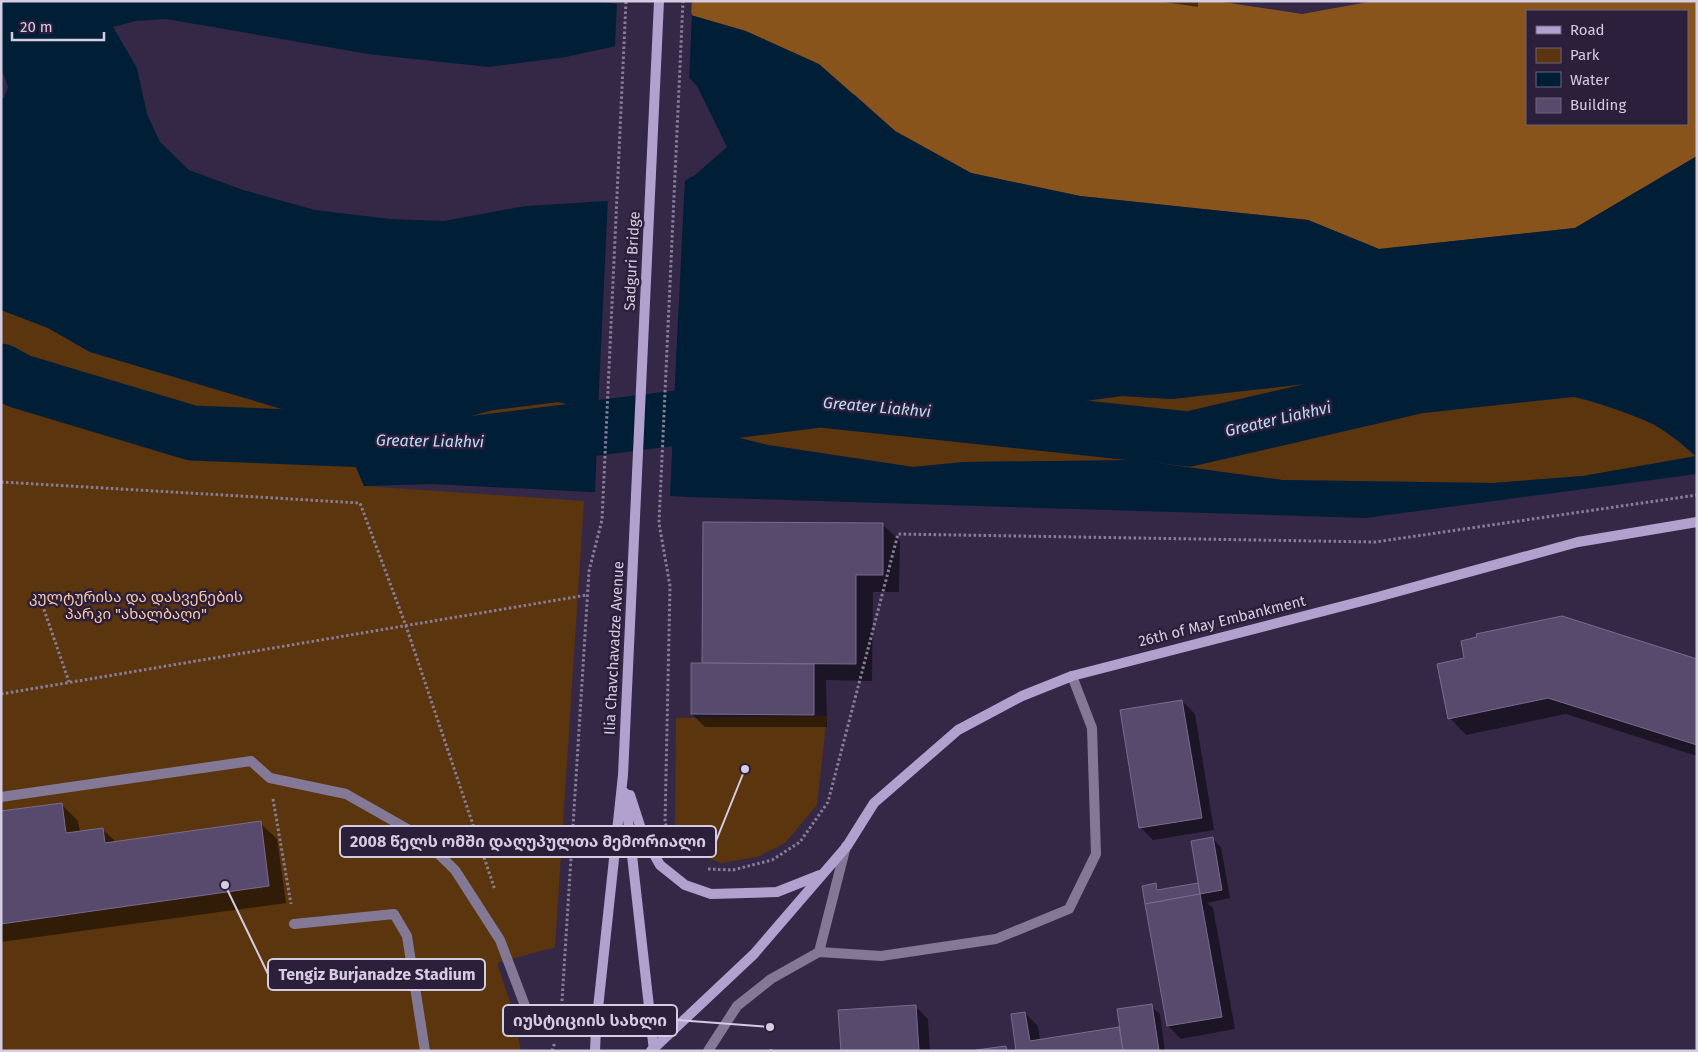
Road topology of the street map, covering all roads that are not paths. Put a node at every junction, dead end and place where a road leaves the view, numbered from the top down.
1 (659, 1) edge
2 (635, 522) joint
3 (1697, 522) edge
4 (1072, 676) junction
5 (623, 775) junction
6 (1, 797) edge
7 (847, 846) junction
8 (822, 875) junction
9 (294, 924) road end
10 (819, 952) junction
11 (596, 1027) junction
12 (653, 1050) edge
13 (425, 1051) edge
14 (595, 1051) edge
15 (708, 1051) edge

1 - 2 main road, Sadguri Bridge
2 - 5 main road, Ilia Chavchavadze Avenue
3 - 4 main road, 26th of May Embankment
4 - 7 main road, 26th of May Embankment
4 - 10 lane
5 - 8 main road
5 - 11 main road, Ilia Chavchavadze Avenue
5 - 12 main road, Ilia Chavchavadze Avenue
6 - 11 lane
7 - 8 main road, 26th of May Embankment
7 - 10 lane
8 - 12 main road, Ilia Chavchavadze Avenue
9 - 13 lane
10 - 15 lane
11 - 14 main road, Ilia Chavchavadze Avenue

